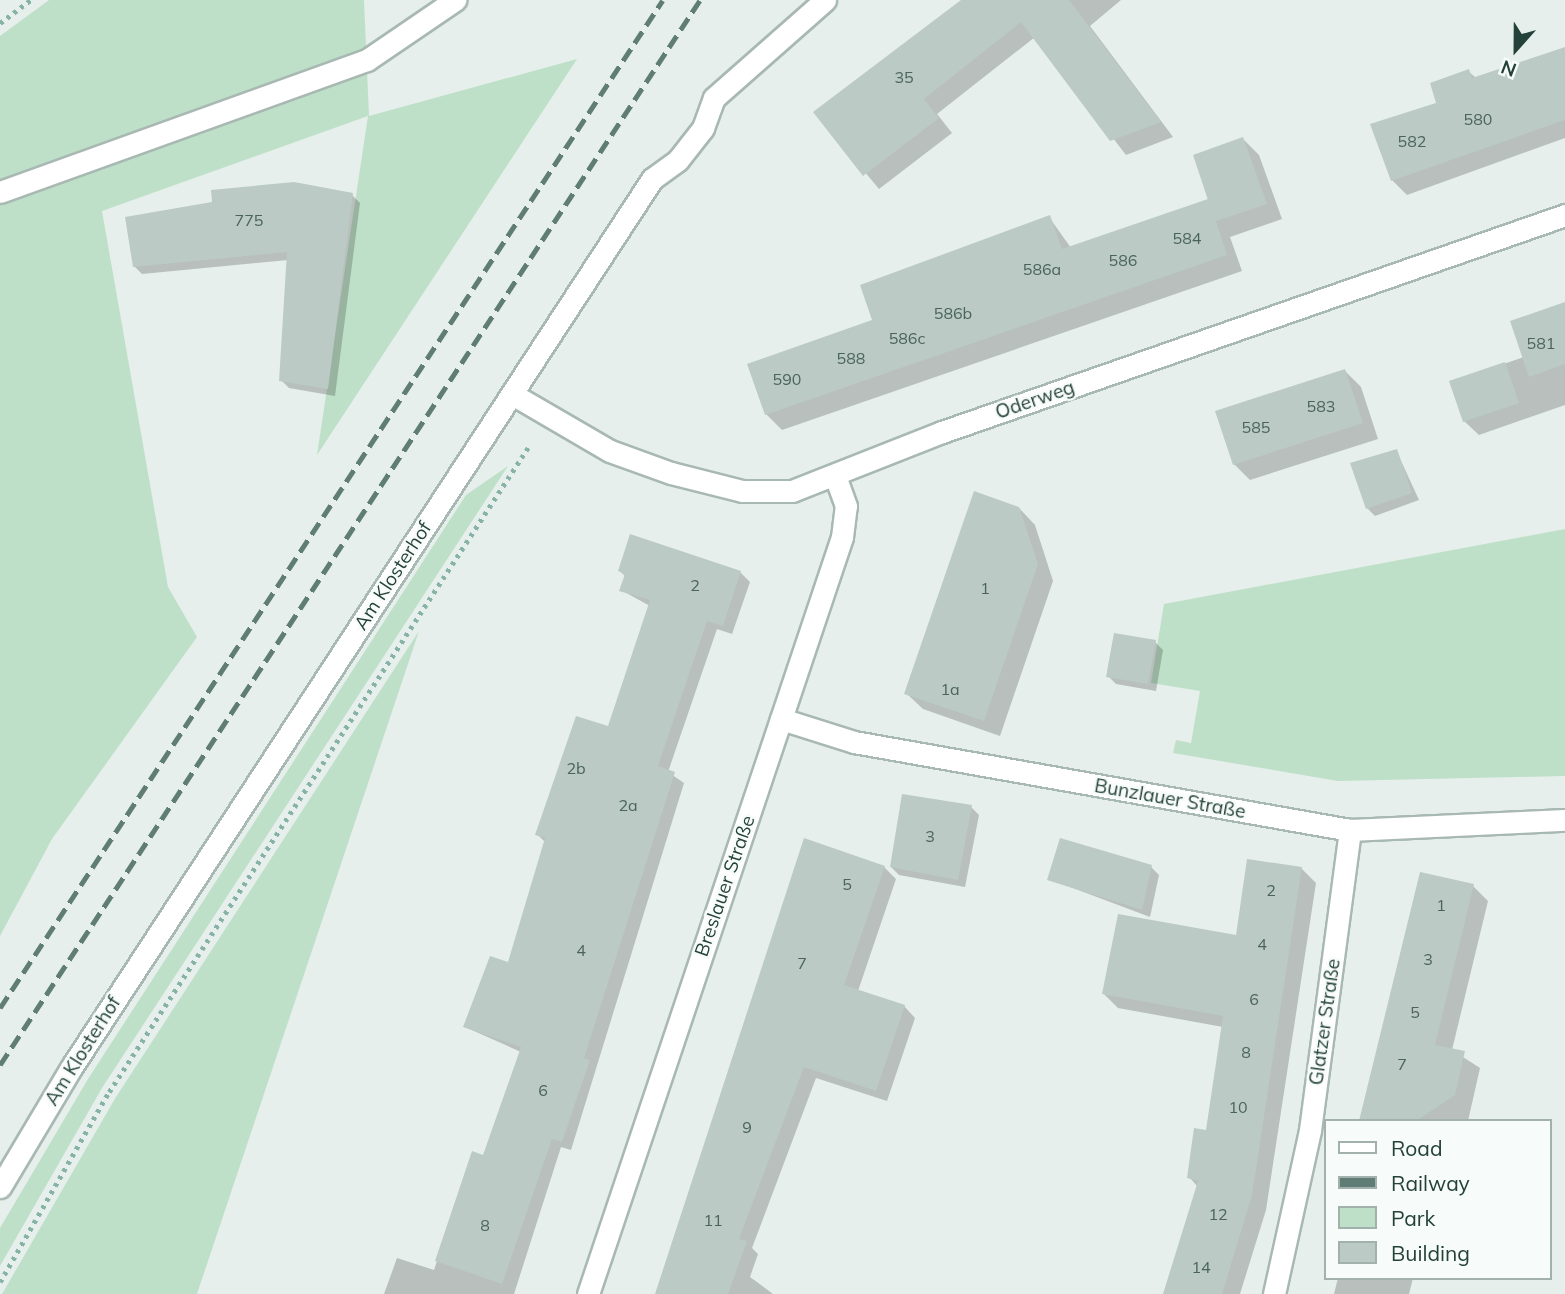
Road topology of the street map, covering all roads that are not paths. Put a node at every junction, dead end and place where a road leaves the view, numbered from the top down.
1 (455, 0) edge
2 (825, 0) edge
3 (0, 192) edge
4 (1565, 215) edge
5 (512, 394) junction
6 (835, 476) junction
7 (781, 719) junction
8 (1565, 820) edge
9 (1350, 830) junction
10 (0, 1187) edge
11 (589, 1294) edge
12 (1274, 1294) edge

1 - 3 street
2 - 5 street, Am Klosterhof
4 - 6 street, Oderweg
5 - 6 street, Oderweg
5 - 10 street, Am Klosterhof
6 - 7 street, Breslauer Straße
7 - 9 street, Bunzlauer Straße
7 - 11 street, Breslauer Straße
8 - 9 street, Bunzlauer Straße
9 - 12 street, Glatzer Straße

